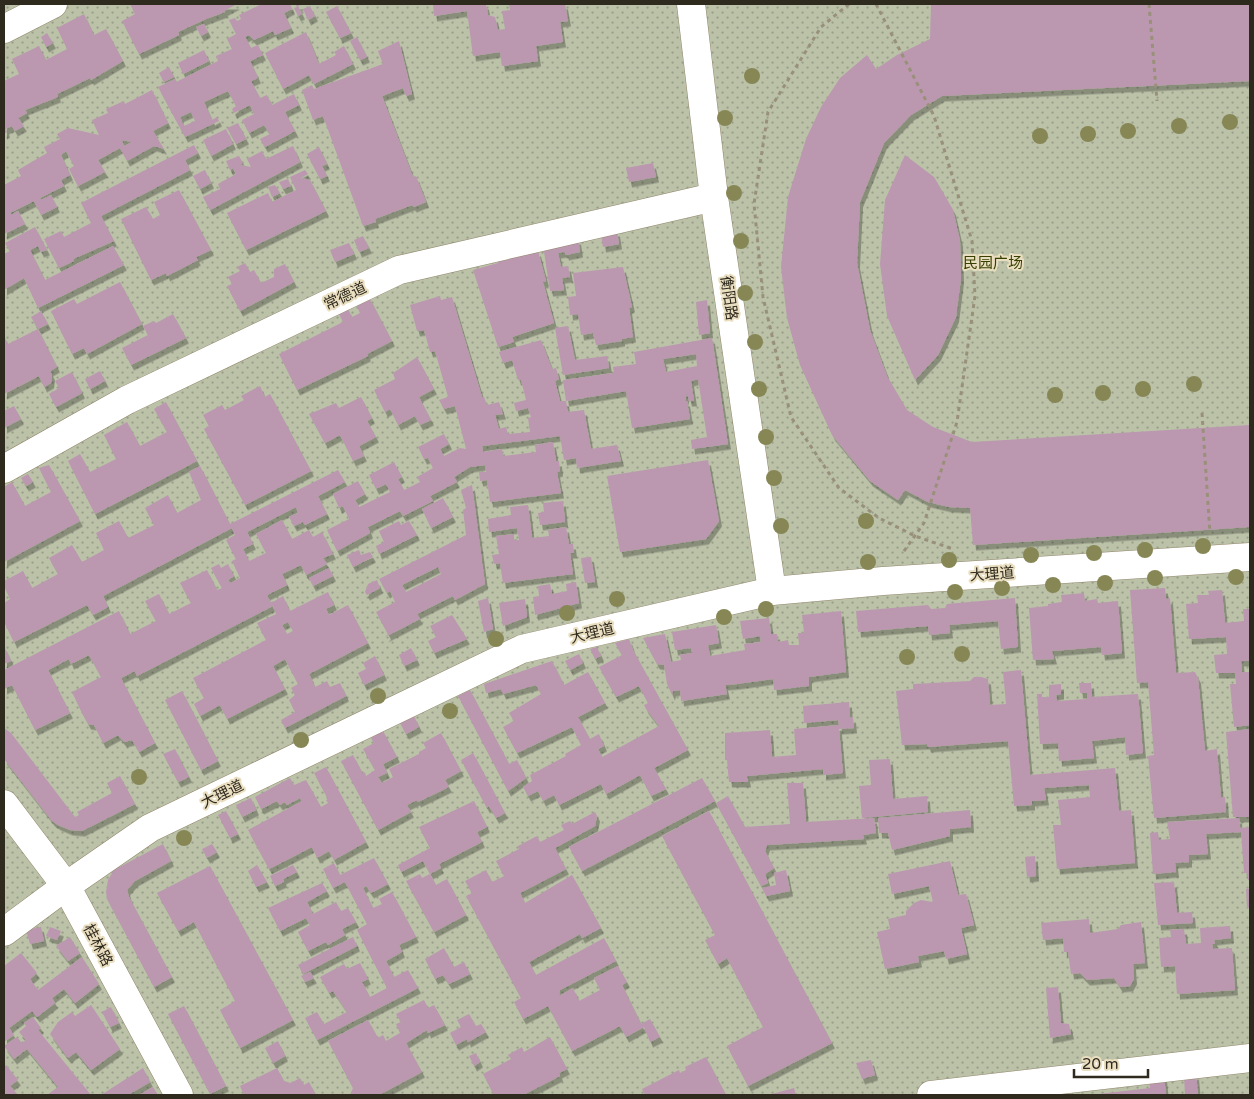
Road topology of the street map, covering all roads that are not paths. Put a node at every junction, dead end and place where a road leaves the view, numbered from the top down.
1 (53, 4) edge
2 (691, 4) edge
3 (4, 29) edge
4 (714, 197) junction
5 (4, 468) edge
6 (1250, 557) edge
7 (772, 591) junction
8 (4, 804) edge
9 (66, 886) junction
10 (4, 932) edge
11 (1250, 1058) edge
12 (179, 1095) edge
13 (931, 1095) edge

1 - 3 street
2 - 4 street, 衡阳路
4 - 5 street, 常德道
4 - 7 street, 衡阳路
6 - 7 street, 大理道
7 - 9 street, 大理道
8 - 9 street, 桂林路
9 - 10 street, 大理道
9 - 12 street, 桂林路
11 - 13 street

